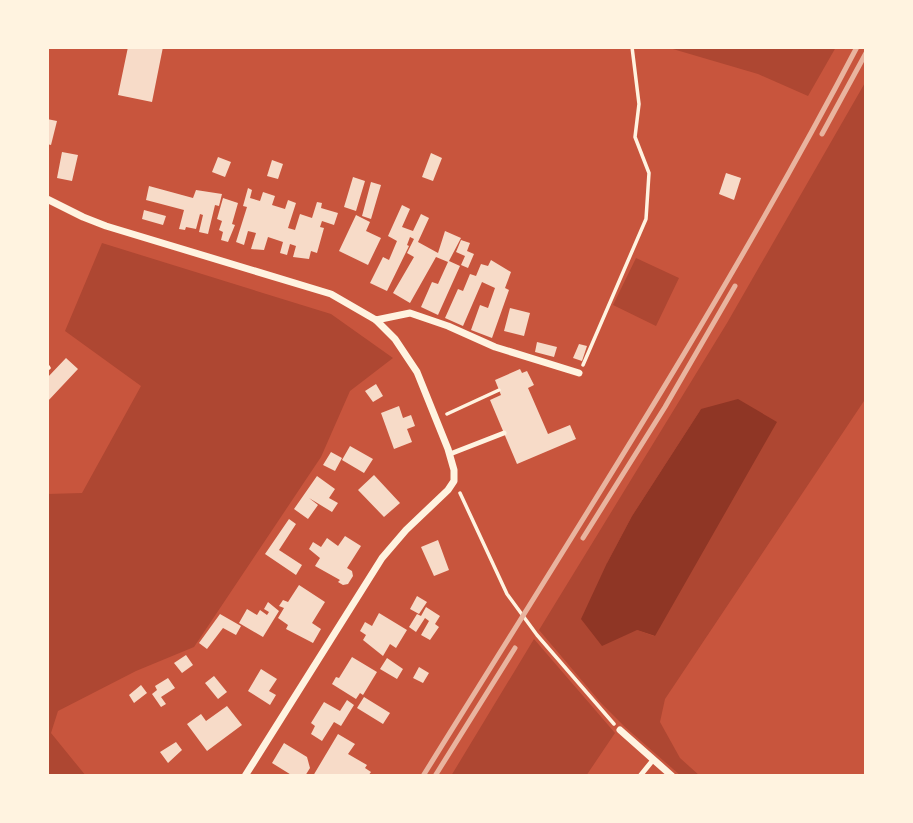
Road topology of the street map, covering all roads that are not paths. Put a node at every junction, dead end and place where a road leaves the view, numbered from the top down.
1 (47, 199) edge
2 (376, 320) junction
3 (579, 373) road end
4 (504, 433) dead end
5 (450, 454) junction
6 (620, 730) road end
7 (653, 760) junction
8 (244, 776) edge
9 (640, 776) edge
10 (672, 776) edge

1 - 2 street
2 - 3 street
2 - 5 street
4 - 5 lane
5 - 8 street
6 - 7 street
7 - 9 lane
7 - 10 street

